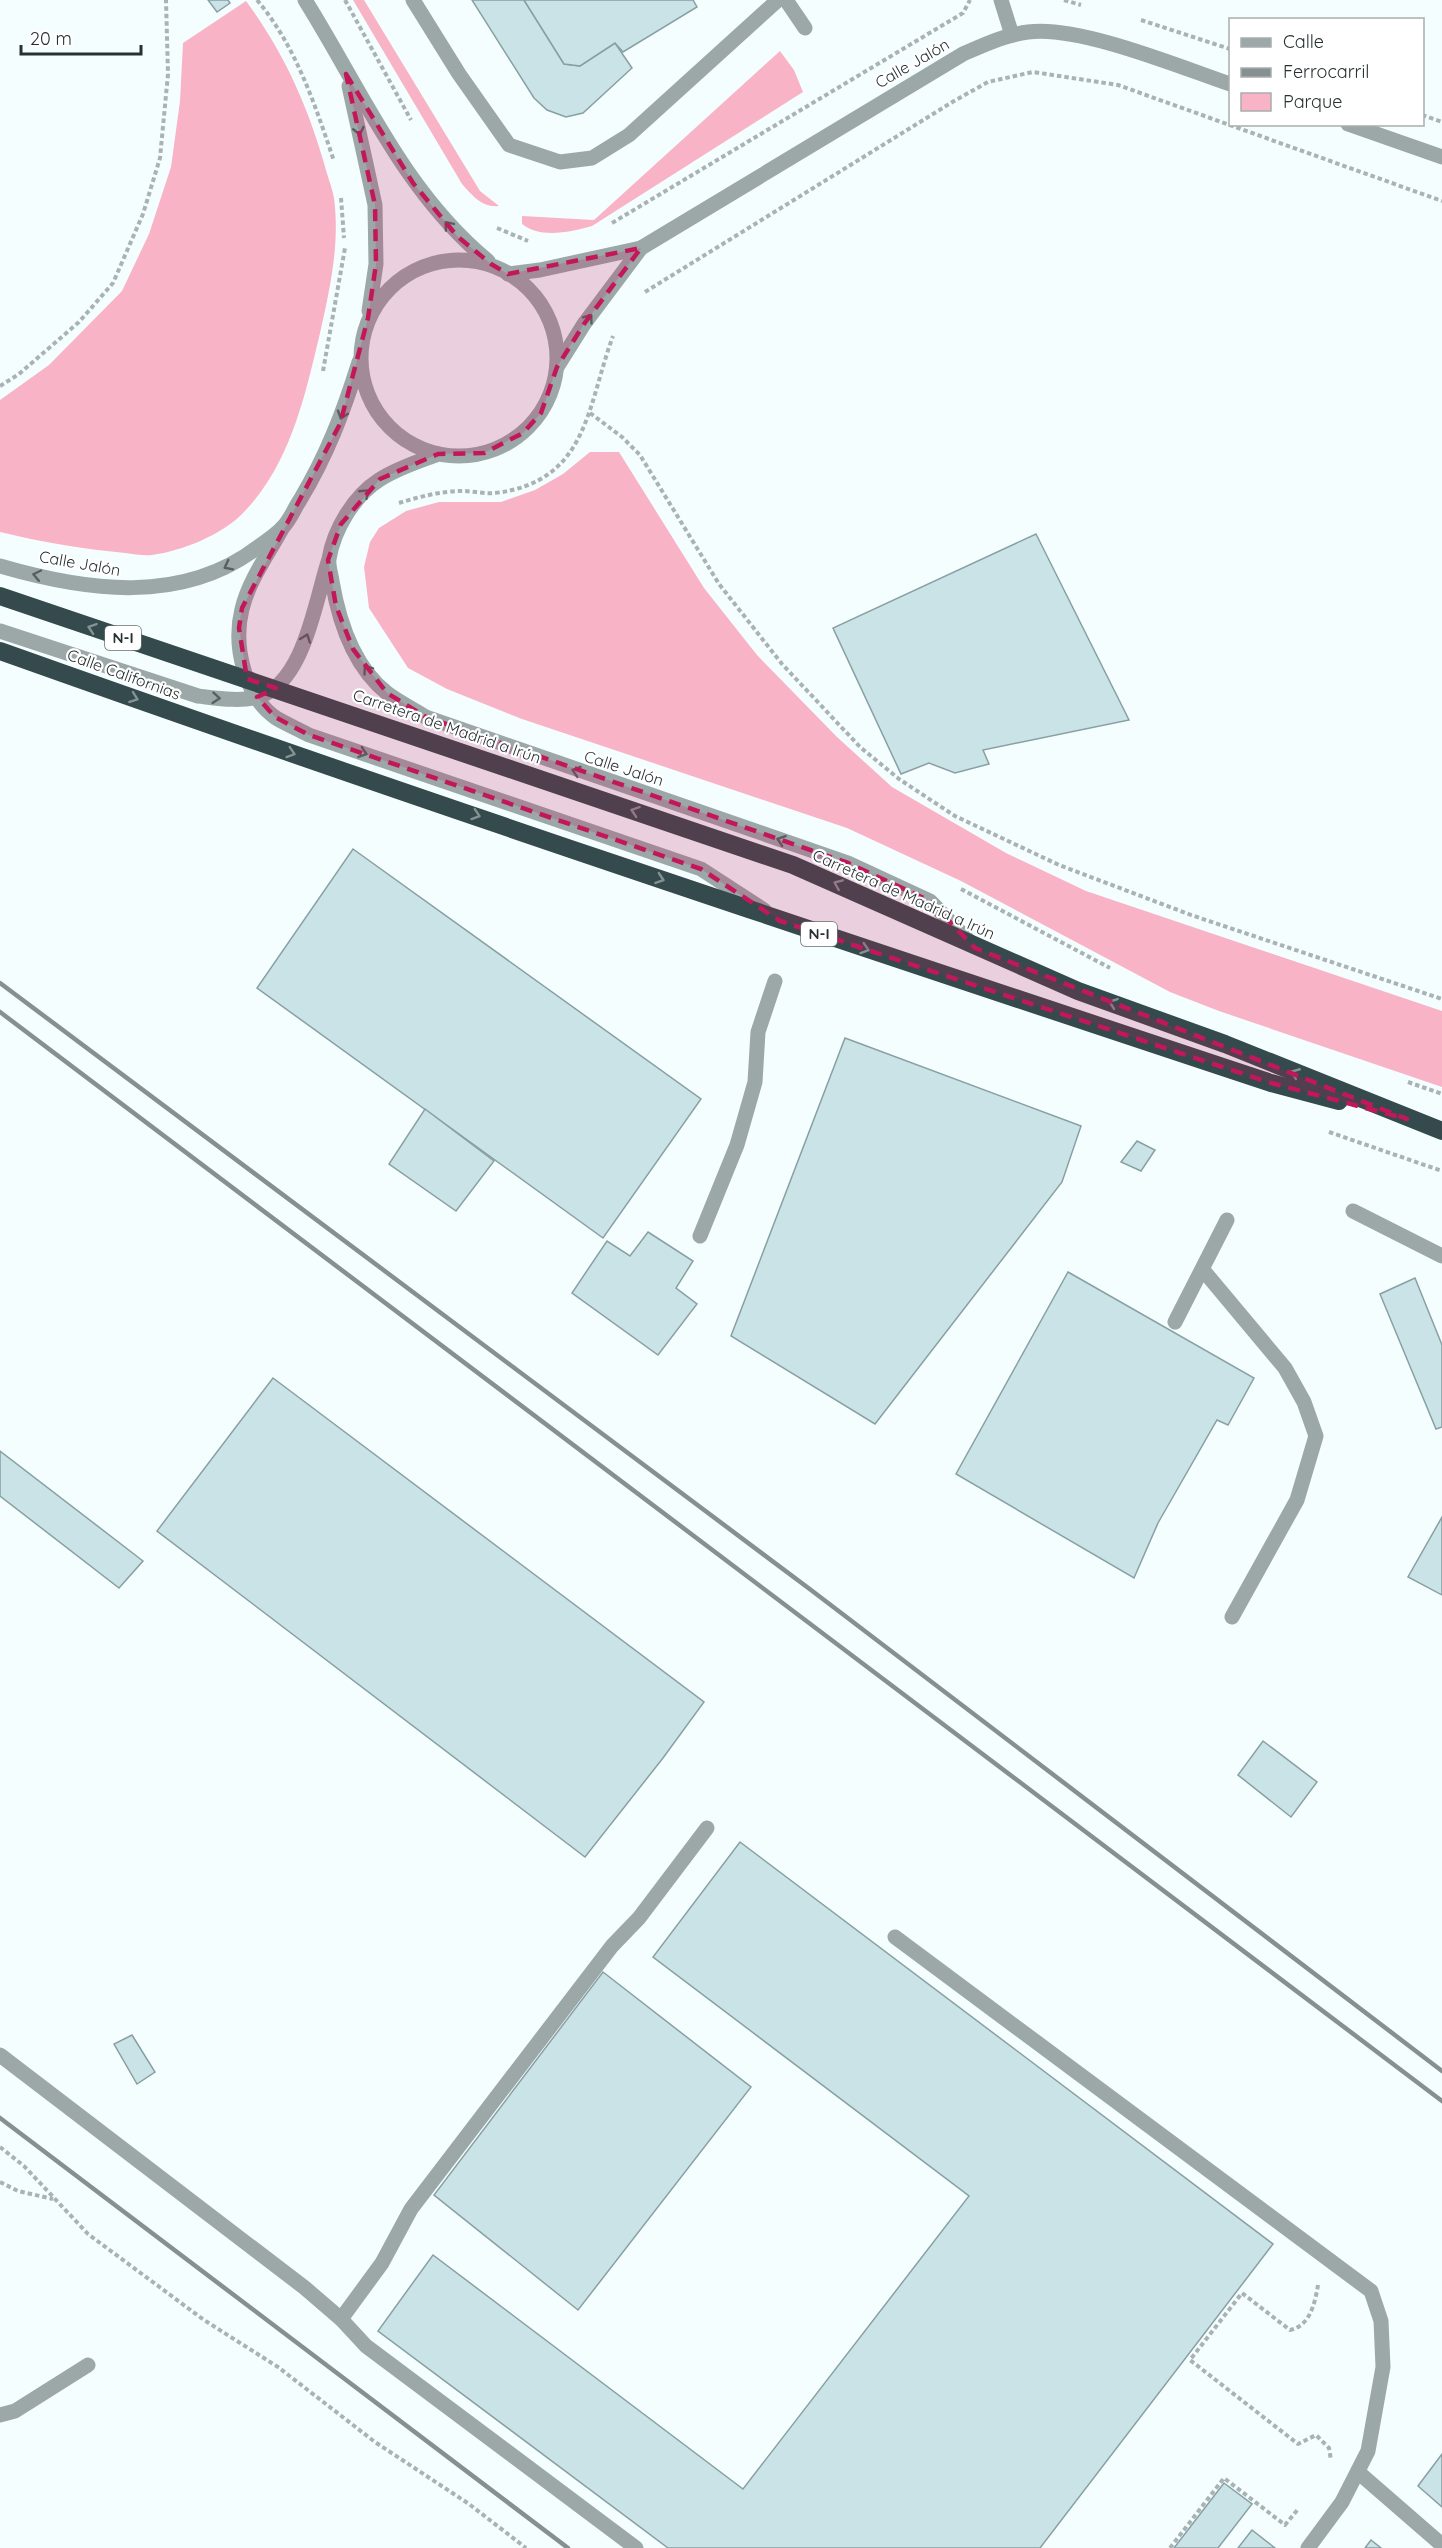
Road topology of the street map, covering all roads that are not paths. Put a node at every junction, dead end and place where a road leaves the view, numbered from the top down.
1 (305, 0) edge
2 (413, 0) edge
3 (778, 0) edge
4 (786, 0) edge
5 (1001, 0) edge
6 (805, 28) dead end
7 (1012, 35) junction
8 (346, 74) junction
9 (1229, 84) edge
10 (1354, 126) edge
11 (1442, 157) edge
12 (641, 248) junction
13 (491, 264) junction
14 (508, 274) junction
15 (368, 318) junction
16 (360, 360) junction
17 (557, 367) junction
18 (438, 454) junction
19 (283, 527) junction
20 (328, 560) junction
21 (0, 566) edge
22 (0, 596) edge
23 (0, 631) edge
24 (0, 651) edge
25 (247, 679) junction
26 (276, 688) junction
27 (257, 697) junction
28 (236, 735) joint
29 (780, 921) junction
30 (975, 948) junction
31 (776, 981) dead end
32 (1407, 1119) junction
33 (1442, 1131) edge
34 (1353, 1211) dead end
35 (1227, 1221) dead end
36 (700, 1236) dead end
37 (1442, 1256) edge
38 (1203, 1270) junction
39 (1175, 1322) dead end
40 (1232, 1617) dead end
41 (707, 1828) dead end
42 (895, 1937) dead end
43 (0, 2055) edge
44 (341, 2319) junction
45 (88, 2365) dead end
46 (0, 2415) edge
47 (1358, 2472) junction
48 (1442, 2545) edge
49 (636, 2548) edge
50 (1308, 2548) edge

1 - 8 street
2 - 3 street
4 - 6 street
5 - 7 street
7 - 9 street, Calle Jalón
7 - 12 street, Calle Jalón
13 -> 8 street
8 -> 15 street
10 - 11 street
12 - 14 street, Calle Jalón
17 -> 12 street, Calle Jalón
13 - 14 street
13 - 15 street
14 - 17 street
15 - 16 street
16 - 18 street
16 -> 19 street, Calle Jalón
17 - 18 street
20 -> 18 street, Calle Jalón
19 -> 21 street, Calle Jalón
19 - 25 street, Calle Jalón
26 -> 20 street, Calle Jalón
30 -> 20 street, Calle Jalón
25 -> 22 highway, Calle Californias / N-I
23 -> 27 street
24 -> 28 highway, Calle Californias / N-I
25 - 26 highway, Calle Californias
25 - 27 street, Carretera de Madrid a Irún
26 - 27 street
30 -> 26 highway, Carretera de Madrid a Irún
27 -> 29 street, Carretera de Madrid a Irún
28 -> 29 highway, Carretera de Madrid a Irún / N-I
29 -> 32 highway, Carretera de Madrid a Irún / N-I
32 -> 30 highway, Carretera de Madrid a Irún
31 - 36 street
32 - 33 highway, Carretera de Madrid a Irún / N-I
34 - 37 street
35 - 38 street
38 - 39 street
38 - 40 street
41 - 44 street
42 - 47 street
43 - 44 street
44 - 49 street
45 - 46 street
47 - 48 street
47 - 50 street

